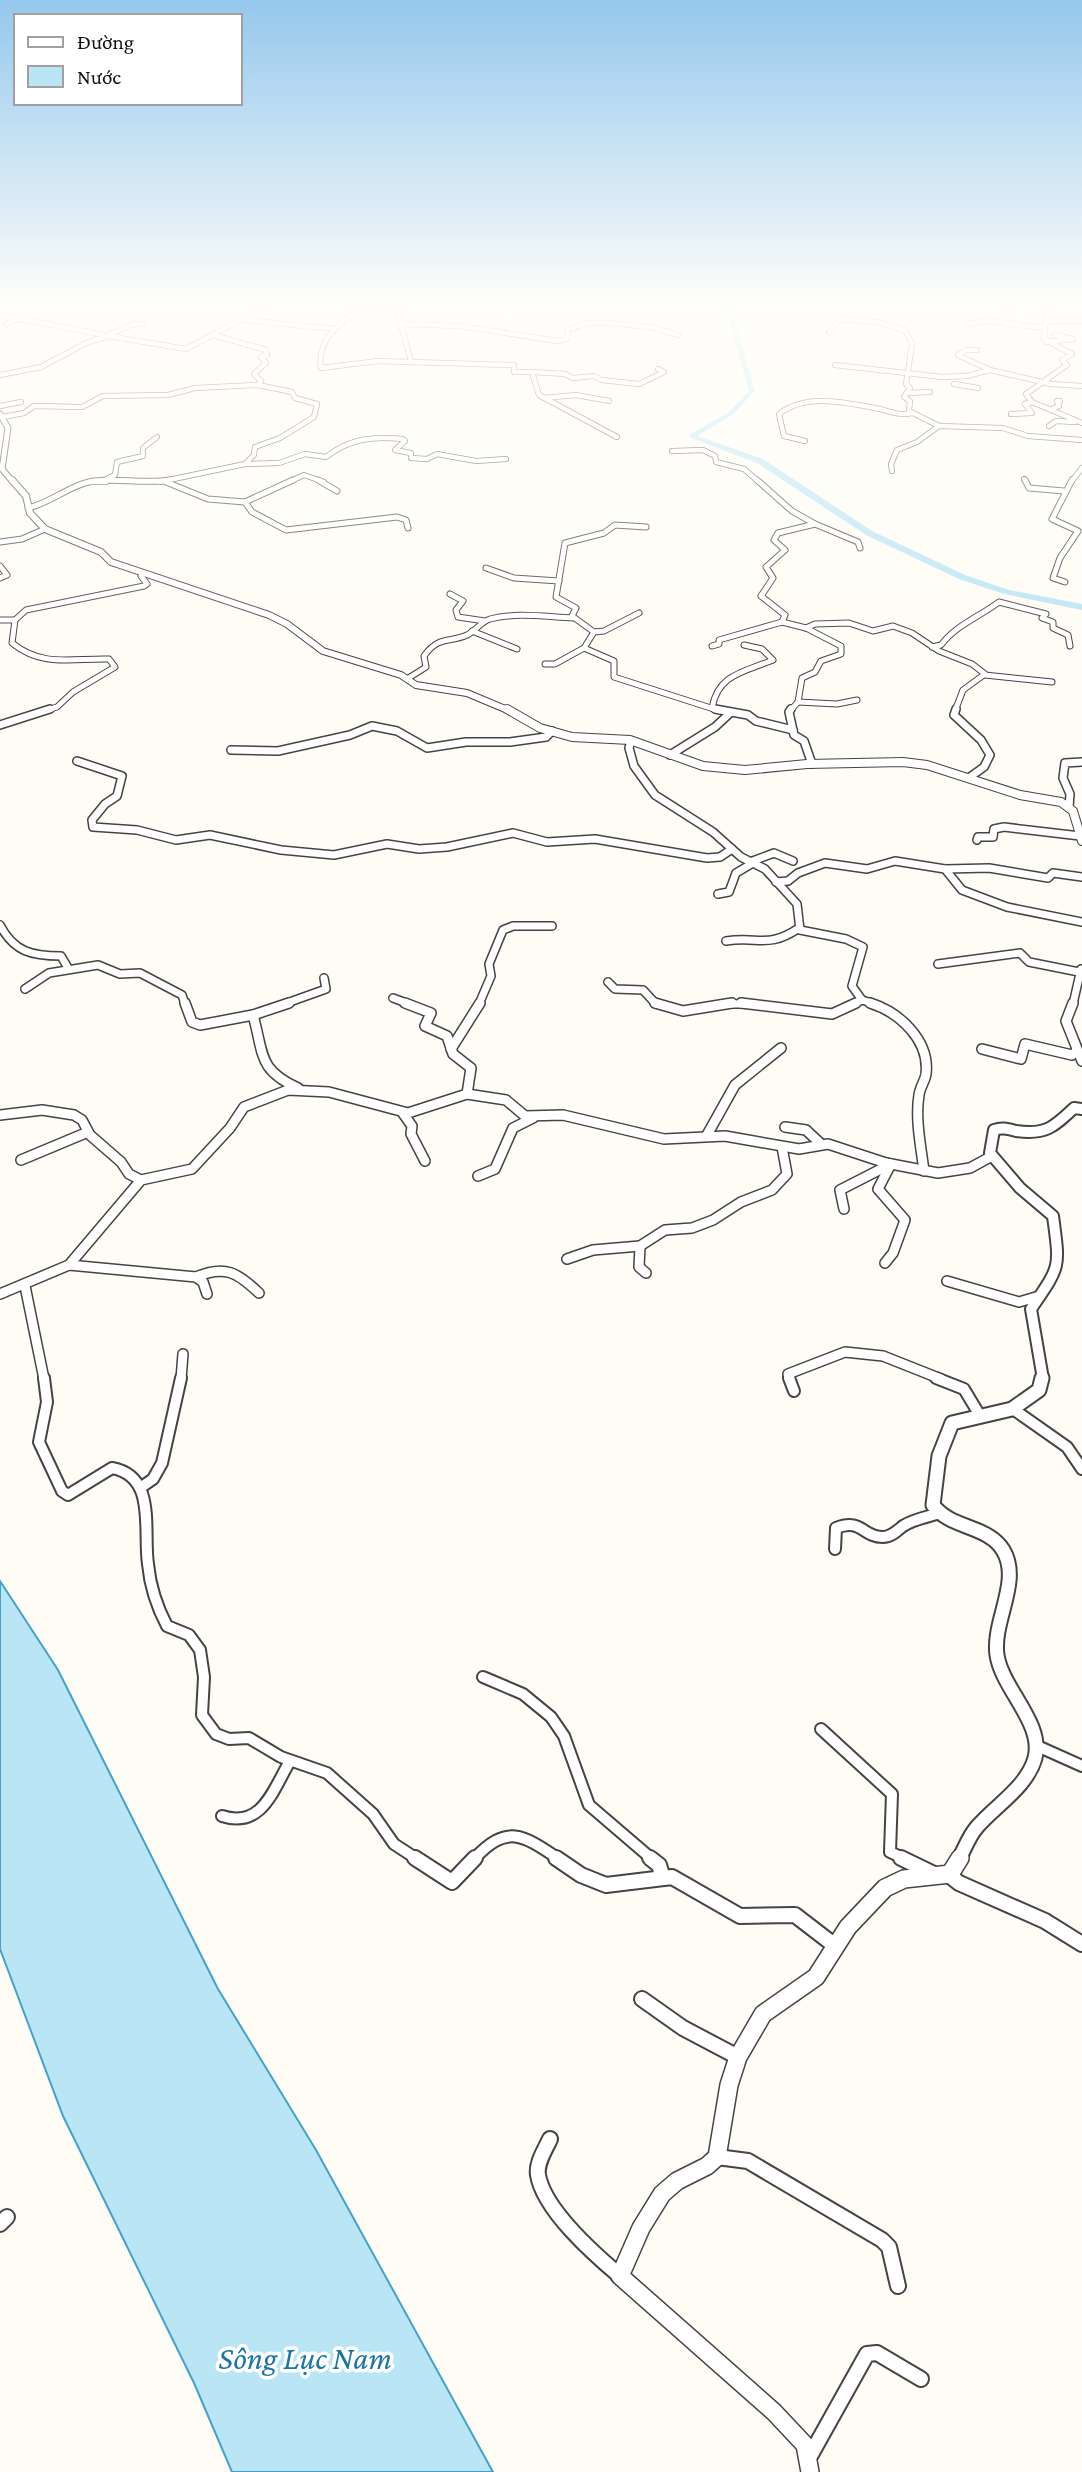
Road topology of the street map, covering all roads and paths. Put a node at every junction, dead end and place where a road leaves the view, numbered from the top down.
1 (2, 417) edge
2 (313, 417) edge
3 (585, 417) edge
4 (780, 417) edge
5 (920, 417) edge
6 (1081, 422) edge
7 (939, 426) junction
8 (1049, 426) dead end
9 (157, 437) dead end
10 (617, 437) dead end
11 (1082, 440) edge
12 (805, 441) dead end
13 (672, 451) dead end
14 (506, 458) dead end
15 (245, 464) junction
16 (1082, 468) edge
17 (1, 469) edge
18 (892, 471) dead end
19 (1024, 479) dead end
20 (102, 481) junction
21 (165, 481) junction
22 (337, 491) dead end
23 (1064, 491) junction
24 (245, 502) junction
25 (28, 508) junction
26 (815, 524) junction
27 (646, 527) dead end
28 (408, 528) dead end
29 (45, 530) junction
30 (0, 542) edge
31 (860, 548) dead end
32 (0, 566) edge
33 (486, 568) dead end
34 (143, 574) junction
35 (0, 578) edge
36 (559, 581) junction
37 (1065, 582) dead end
38 (450, 594) dead end
39 (639, 612) dead end
40 (573, 618) junction
41 (0, 620) edge
42 (15, 620) junction
43 (485, 621) junction
44 (782, 622) junction
45 (806, 628) junction
46 (472, 631) junction
47 (594, 632) junction
48 (744, 645) dead end
49 (712, 646) dead end
50 (1070, 646) dead end
51 (932, 647) junction
52 (584, 648) junction
53 (517, 649) dead end
54 (545, 664) dead end
55 (985, 675) junction
56 (407, 679) junction
57 (1052, 682) dead end
58 (857, 700) dead end
59 (797, 702) junction
60 (712, 708) junction
61 (729, 713) junction
62 (0, 725) edge
63 (793, 730) junction
64 (552, 731) junction
65 (631, 741) junction
66 (231, 750) dead end
67 (670, 755) junction
68 (77, 761) dead end
69 (1082, 762) edge
70 (812, 764) junction
71 (971, 777) junction
72 (1069, 807) junction
73 (1081, 838) edge
74 (977, 840) dead end
75 (732, 849) junction
76 (793, 861) dead end
77 (751, 863) junction
78 (945, 869) junction
79 (1082, 877) edge
80 (776, 882) junction
81 (718, 894) dead end
82 (1082, 922) edge
83 (0, 925) edge
84 (552, 926) dead end
85 (799, 928) junction
86 (726, 941) dead end
87 (938, 964) dead end
88 (68, 968) junction
89 (1080, 970) edge
90 (324, 978) dead end
91 (608, 982) dead end
92 (25, 989) dead end
93 (393, 998) dead end
94 (862, 1000) junction
95 (253, 1015) junction
96 (781, 1048) dead end
97 (451, 1049) junction
98 (982, 1049) dead end
99 (1077, 1051) junction
100 (1082, 1061) edge
101 (298, 1088) junction
102 (467, 1094) junction
103 (1079, 1106) edge
104 (402, 1112) junction
105 (0, 1115) edge
106 (534, 1117) junction
107 (785, 1127) dead end
108 (88, 1132) junction
109 (708, 1135) junction
110 (821, 1144) junction
111 (782, 1147) junction
112 (992, 1156) junction
113 (21, 1160) dead end
114 (425, 1161) dead end
115 (888, 1163) junction
116 (924, 1171) junction
117 (478, 1176) dead end
118 (141, 1180) junction
119 (844, 1209) dead end
120 (640, 1246) junction
121 (567, 1259) dead end
122 (885, 1263) dead end
123 (69, 1265) junction
124 (646, 1273) dead end
125 (196, 1276) junction
126 (947, 1281) dead end
127 (24, 1286) junction
128 (0, 1293) edge
129 (259, 1293) dead end
130 (207, 1294) dead end
131 (1036, 1297) junction
132 (183, 1354) dead end
133 (794, 1391) dead end
134 (1013, 1409) junction
135 (979, 1414) junction
136 (1082, 1469) edge
137 (140, 1488) junction
138 (940, 1513) junction
139 (835, 1549) dead end
140 (483, 1677) dead end
141 (821, 1729) dead end
142 (1035, 1745) junction
143 (290, 1761) junction
144 (1082, 1766) edge
145 (222, 1816) dead end
146 (662, 1875) junction
147 (943, 1875) junction
148 (1082, 1944) edge
149 (834, 1945) junction
150 (642, 1999) dead end
151 (738, 2057) junction
152 (550, 2139) dead end
153 (717, 2157) junction
154 (620, 2276) junction
155 (898, 2286) dead end
156 (921, 2379) dead end
157 (810, 2464) edge

1 - 17 street
2 - 15 street
3 - 10 street
4 - 12 street
5 - 7 street
6 - 8 street
7 - 11 street
7 - 18 street
9 - 20 street
13 - 26 street
14 - 15 street
15 - 21 street
16 - 23 street
17 - 25 street
19 - 23 street
20 - 21 street
20 - 25 street
21 - 24 street
22 - 24 street
23 - 37 street
24 - 28 street
25 - 29 street
26 - 31 street
26 - 44 street
27 - 36 street
29 - 30 street
29 - 34 street
32 - 35 street
33 - 36 street
34 - 42 street
34 - 56 street
36 - 40 street
38 - 43 street
39 - 47 street
40 - 43 street
40 - 47 street
41 - 42 street
42 - 62 street
43 - 46 street
44 - 45 street
44 - 49 street
45 - 51 street
45 - 59 street
46 - 53 street
46 - 56 street
47 - 52 street
48 - 60 street
50 - 51 street
51 - 55 street
52 - 54 street
52 - 60 street
55 - 57 street
55 - 71 street
56 - 64 street
58 - 59 street
59 - 63 street
60 - 61 street
61 - 63 street
61 - 67 street
63 - 70 street
64 - 65 street
64 - 66 street
65 - 67 street
65 - 75 street
67 - 70 street
68 - 75 street
69 - 72 street
70 - 71 street
71 - 72 street
72 - 73 street
73 - 74 street
75 - 77 street
76 - 77 street
77 - 80 street
77 - 81 street
78 - 79 street
78 - 80 street
78 - 82 street
80 - 85 street
83 - 88 street
84 - 97 street
85 - 86 street
85 - 94 street
87 - 89 street
88 - 92 street
88 - 95 street
89 - 99 street
90 - 95 street
91 - 94 street
93 - 97 street
94 - 116 street
95 - 101 street
96 - 109 street
97 - 102 street
98 - 99 street
99 - 100 street
101 - 104 street
101 - 118 street
102 - 104 street
102 - 106 street
103 - 112 street
104 - 114 street
105 - 108 street
106 - 109 street
106 - 117 street
107 - 110 street
108 - 113 street
108 - 118 street
109 - 111 street
110 - 111 street
110 - 115 street
111 - 120 street
112 - 116 street
112 - 131 street
115 - 116 street
115 - 119 street
115 - 122 street
118 - 123 street
120 - 121 street
120 - 124 street
123 - 125 street
123 - 127 street
125 - 129 street
125 - 130 street
126 - 131 street
127 - 128 street
127 - 137 street
131 - 134 street
132 - 137 street
133 - 135 street
134 - 135 street
134 - 136 street
135 - 138 street
137 - 143 street
138 - 139 street
138 - 142 street
140 - 146 street
141 - 147 street
142 - 144 street
142 - 147 street
143 - 145 street
143 - 146 street
146 - 149 street
147 - 148 street
147 - 149 street
149 - 151 street
150 - 151 street
151 - 153 street
152 - 154 street
153 - 154 street
153 - 155 street
154 - 157 street
156 - 157 street

